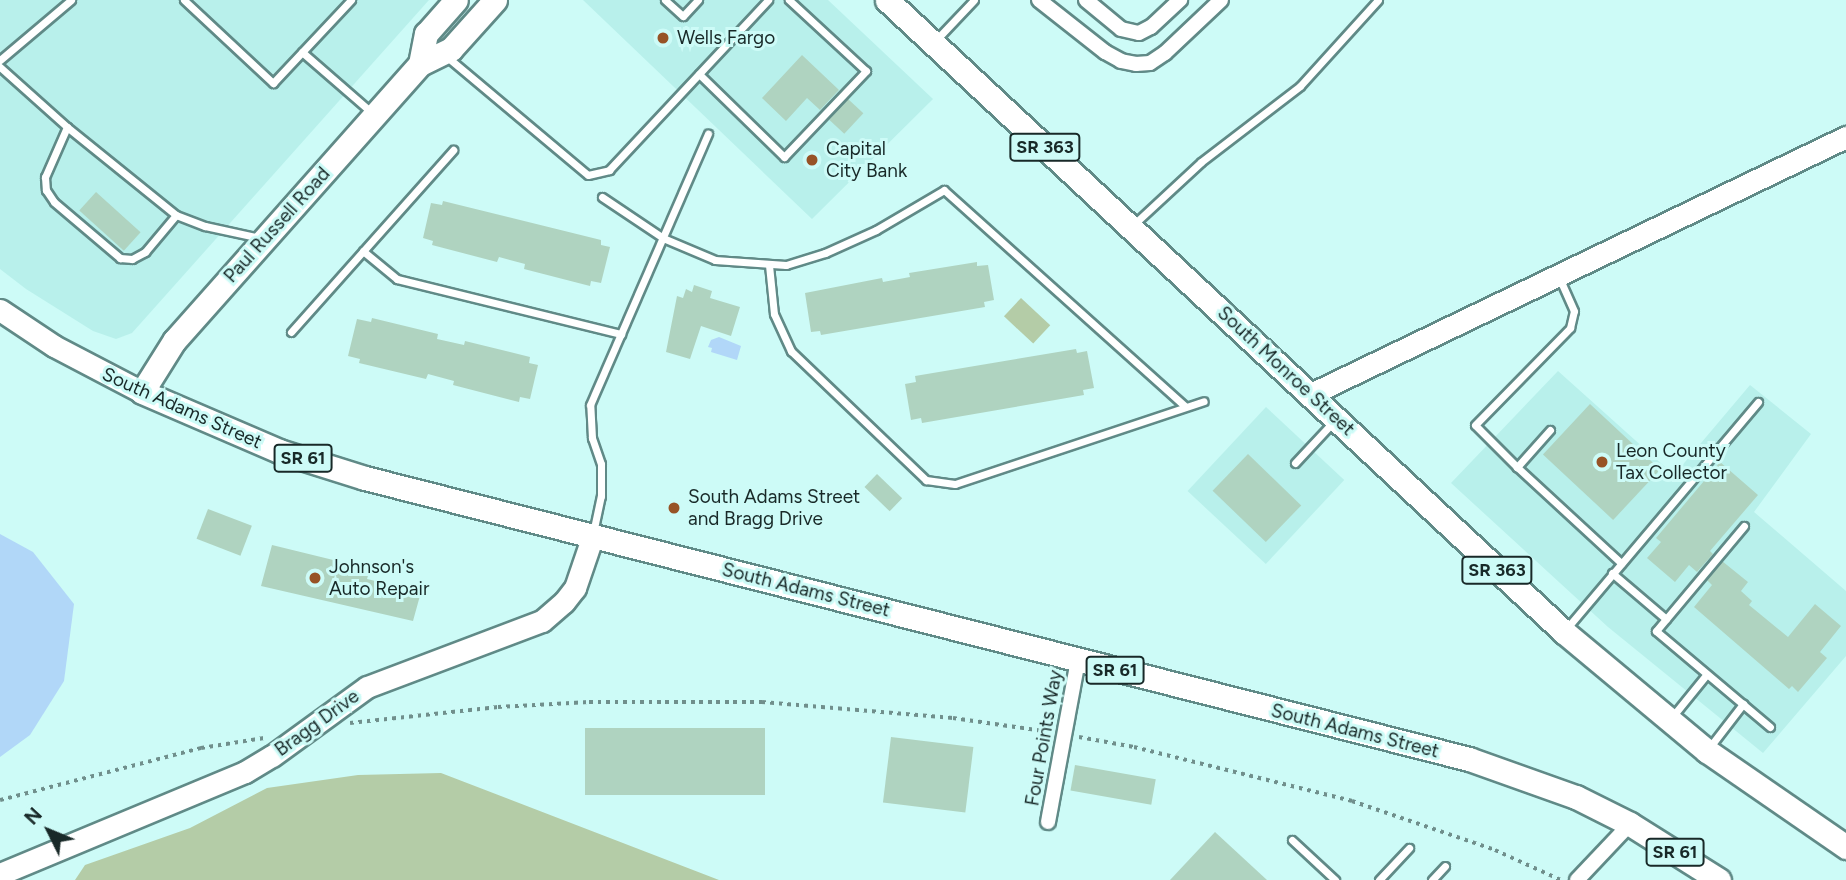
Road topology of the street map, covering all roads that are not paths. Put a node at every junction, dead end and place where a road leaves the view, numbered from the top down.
1 (71, 0) edge
2 (184, 0) edge
3 (351, 0) edge
4 (456, 0) edge
5 (495, 0) edge
6 (665, 0) edge
7 (698, 0) edge
8 (768, 0) edge
9 (789, 0) edge
10 (887, 0) edge
11 (974, 0) edge
12 (1039, 0) edge
13 (1086, 0) edge
14 (1180, 0) edge
15 (1221, 0) edge
16 (1378, 0) edge
17 (934, 43) junction
18 (302, 52) junction
19 (443, 53) junction
20 (0, 60) edge
21 (420, 64) junction
22 (0, 67) edge
23 (699, 74) junction
24 (374, 115) junction
25 (67, 127) junction
26 (708, 134) dead end
27 (1846, 137) edge
28 (453, 150) dead end
29 (602, 197) dead end
30 (176, 215) junction
31 (1131, 227) junction
32 (663, 238) junction
33 (264, 239) junction
34 (363, 251) junction
35 (769, 265) junction
36 (1559, 275) junction
37 (0, 310) edge
38 (291, 332) dead end
39 (621, 334) junction
40 (142, 392) junction
41 (1311, 394) junction
42 (1204, 401) dead end
43 (1758, 402) dead end
44 (1185, 406) junction
45 (1336, 418) junction
46 (1550, 430) dead end
47 (1295, 463) dead end
48 (1517, 467) junction
49 (1744, 526) dead end
50 (593, 535) junction
51 (1621, 563) junction
52 (1612, 573) junction
53 (1666, 619) junction
54 (1563, 632) junction
55 (1078, 660) junction
56 (1707, 674) junction
57 (1743, 704) junction
58 (1669, 721) junction
59 (1770, 727) dead end
60 (1698, 744) junction
61 (1048, 822) dead end
62 (1630, 824) junction
63 (1292, 840) dead end
64 (1846, 847) edge
65 (1409, 848) dead end
66 (1445, 866) dead end
67 (0, 874) edge
68 (1335, 880) edge
69 (1379, 880) edge
70 (1432, 880) edge
71 (1577, 880) edge
72 (1719, 880) edge

1 - 20 lane
2 - 18 lane
3 - 18 lane
4 - 21 main road, Paul Russell Road
5 - 19 main road, Paul Russell Road
6 - 7 lane
8 - 23 lane
9 - 23 lane
10 - 17 main road, South Monroe Street / SR 363
11 - 17 lane
12 - 15 street
13 - 14 street
16 - 31 lane
17 - 31 main road, South Monroe Street / SR 363
18 - 24 lane
19 - 21 main road, Paul Russell Road
19 - 23 lane
21 - 24 main road, Paul Russell Road
22 - 25 lane
24 - 33 main road, Paul Russell Road
25 - 30 lane
25 - 30 lane
26 - 32 lane
27 - 36 street
28 - 34 lane
29 - 32 lane
30 - 33 lane
31 - 41 main road, South Monroe Street / SR 363
32 - 35 lane
32 - 39 lane
33 - 40 main road, Paul Russell Road
34 - 38 lane
34 - 39 lane
35 - 44 lane
35 - 44 lane
36 - 41 street
36 - 48 lane
37 - 40 street, South Adams Street
39 - 50 lane
40 - 50 main road, South Adams Street / SR 61
41 - 45 main road, South Monroe Street / SR 363
42 - 44 lane
43 - 51 lane
45 - 47 lane
45 - 54 main road, South Monroe Street / SR 363
46 - 48 lane
48 - 51 lane
49 - 53 lane
50 - 55 main road, South Adams Street / SR 61
50 - 67 street, Bragg Drive
51 - 52 lane
52 - 53 lane
52 - 54 lane
53 - 56 lane
54 - 58 main road, South Monroe Street / SR 363
55 - 61 street, Four Points Way
55 - 62 main road, South Adams Street / SR 61
56 - 57 lane
56 - 58 lane
57 - 59 lane
57 - 60 lane
58 - 60 main road, South Monroe Street / SR 363
60 - 64 main road, SR 363
62 - 71 street
62 - 72 main road, SR 61
63 - 68 lane
65 - 69 lane
66 - 70 lane

